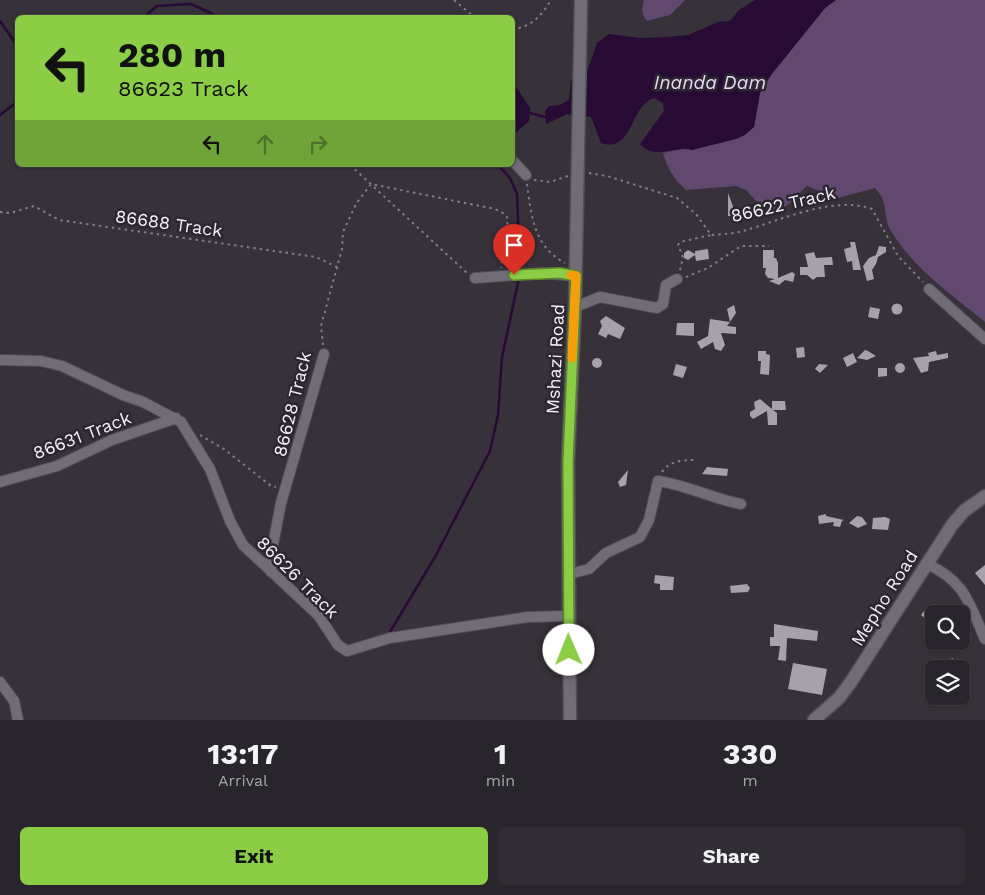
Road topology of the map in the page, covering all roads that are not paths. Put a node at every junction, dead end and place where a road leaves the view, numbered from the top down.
1 (582, 0) edge
2 (515, 163) edge
3 (526, 175) road end
4 (576, 273) junction
5 (475, 278) road end
6 (677, 279) road end
7 (929, 289) road end
8 (575, 307) junction
9 (985, 338) edge
10 (324, 354) road end
11 (0, 360) edge
12 (176, 418) junction
13 (0, 482) edge
14 (985, 496) edge
15 (741, 504) dead end
16 (927, 564) junction
17 (271, 572) junction
18 (569, 574) junction
19 (569, 616) junction
20 (985, 639) edge
21 (0, 682) edge
22 (18, 720) edge
23 (570, 720) edge
24 (814, 720) edge

1 - 4 street, Mshazi Road
2 - 3 street
4 - 5 street
4 - 8 street, Mshazi Road
6 - 8 street
7 - 9 street
8 - 18 street, Mshazi Road
10 - 17 street, 86628 Track
11 - 12 street
12 - 13 street, 86631 Track
12 - 17 street, 86626 Track
14 - 16 street, Mepho Road
15 - 18 street
16 - 20 street
16 - 24 street, Mepho Road
17 - 19 street, 86626 Track
18 - 19 street, Mshazi Road
19 - 23 street, Mshazi Road
21 - 22 street

